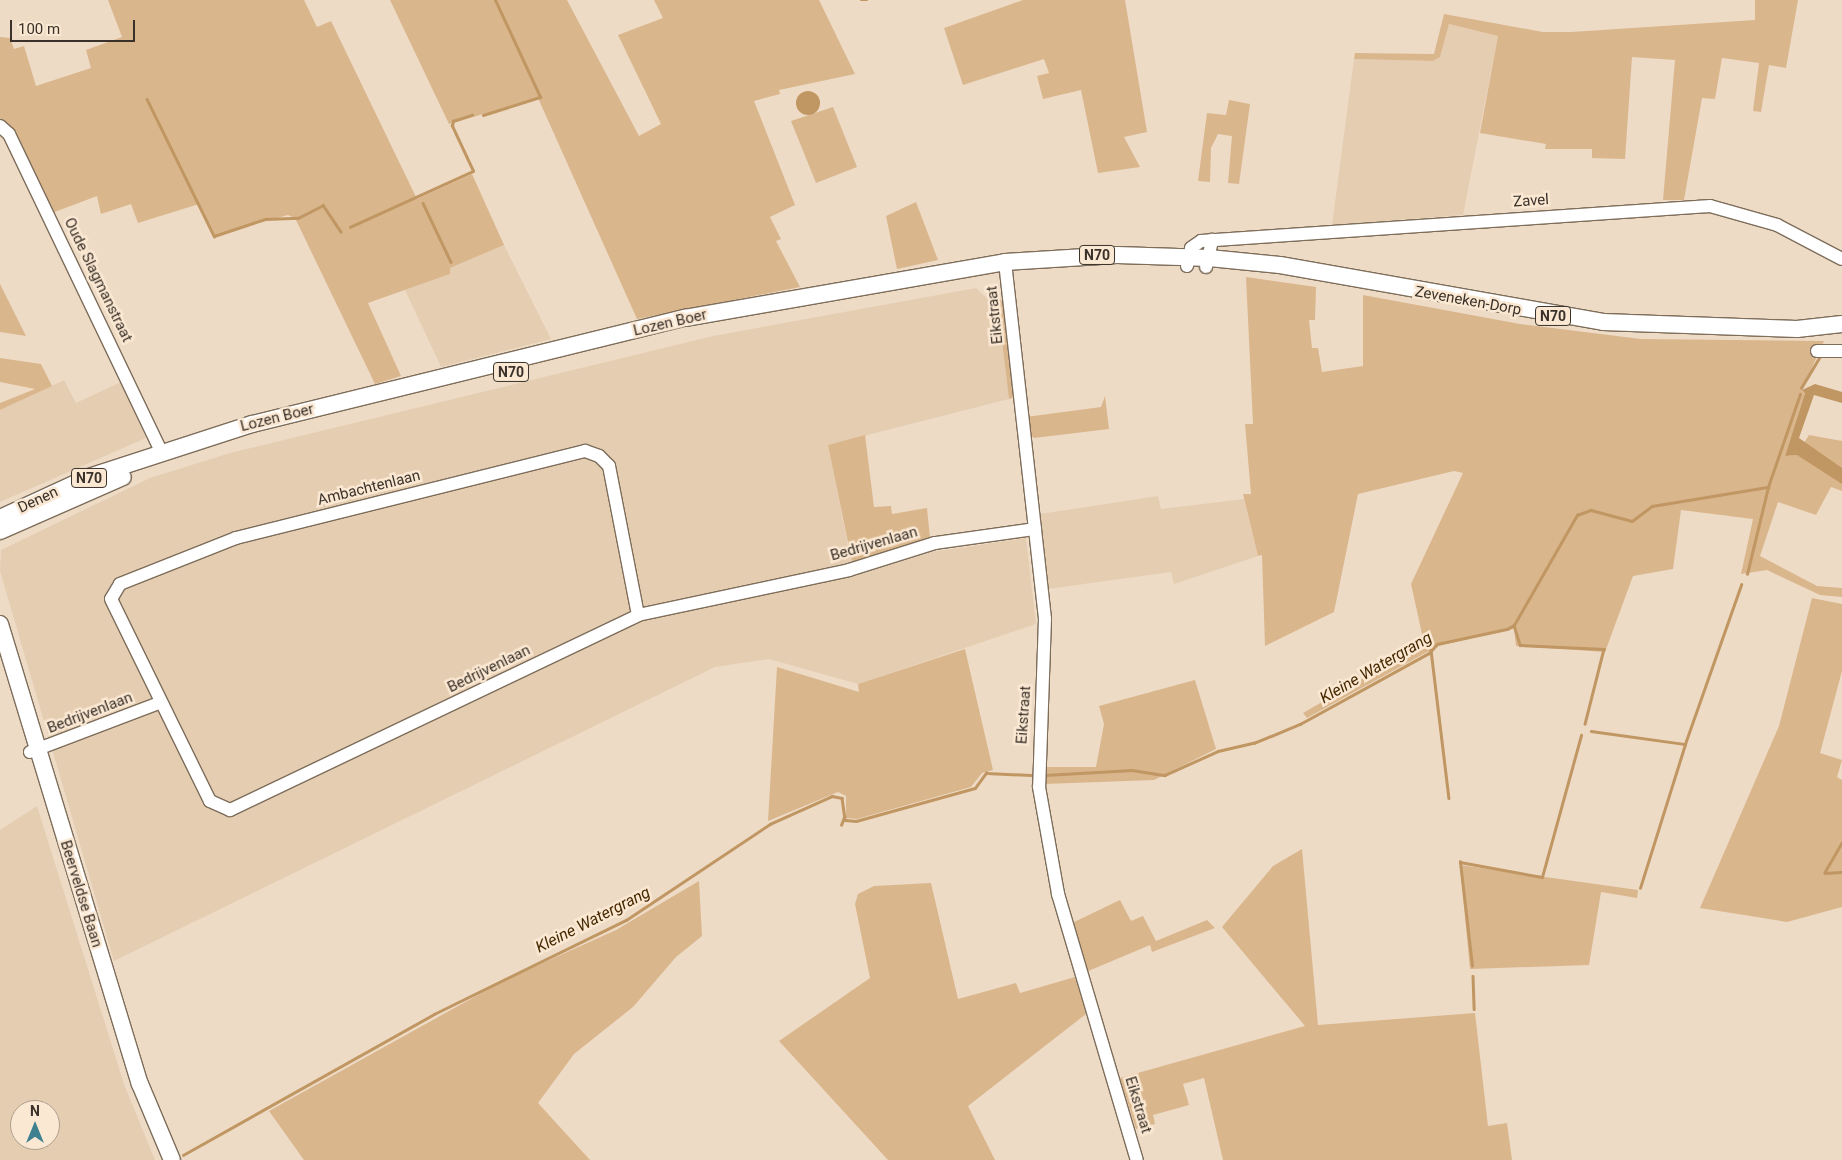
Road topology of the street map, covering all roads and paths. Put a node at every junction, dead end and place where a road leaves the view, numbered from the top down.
1 (0, 126) edge
2 (1212, 240) junction
3 (1842, 259) edge
4 (1188, 262) junction
5 (1208, 262) junction
6 (1006, 266) junction
7 (1842, 324) edge
8 (1797, 329) junction
9 (1842, 332) edge
10 (1817, 351) dead end
11 (1842, 351) edge
12 (161, 451) junction
13 (0, 518) edge
14 (1035, 529) junction
15 (0, 531) edge
16 (638, 615) junction
17 (0, 624) edge
18 (0, 650) edge
19 (159, 703) junction
20 (34, 751) junction
21 (163, 1160) edge
22 (172, 1160) edge
23 (1137, 1160) edge

1 - 12 street, Oude Slagmanstraat
2 - 3 street, Zavel
2 - 4 street, Zavel
2 - 5 street
4 - 5 main road, Zeveneken-Dorp / N70
4 - 6 main road, Zeveneken-Dorp / N70
5 - 8 main road, Zeveneken-Dorp / N70
6 - 12 main road, Lozen Boer / N70
6 - 14 street, Eikstraat
6 - 15 main road, Lozen Boer / N70
7 - 8 main road, Zeveneken-Dorp / N70
8 - 9 main road, Zeveneken-Dorp / N70
10 - 11 street
12 - 13 main road, Denen / N70
14 - 16 street, Bedrijvenlaan
14 - 23 street, Eikstraat
16 - 19 street, Bedrijvenlaan
16 - 19 street, Ambachtenlaan
17 - 20 main road, Beerveldse Baan
18 - 20 main road, Beerveldse Baan
19 - 20 street, Bedrijvenlaan
20 - 21 main road, Beerveldse Baan
20 - 22 main road, Beerveldse Baan

